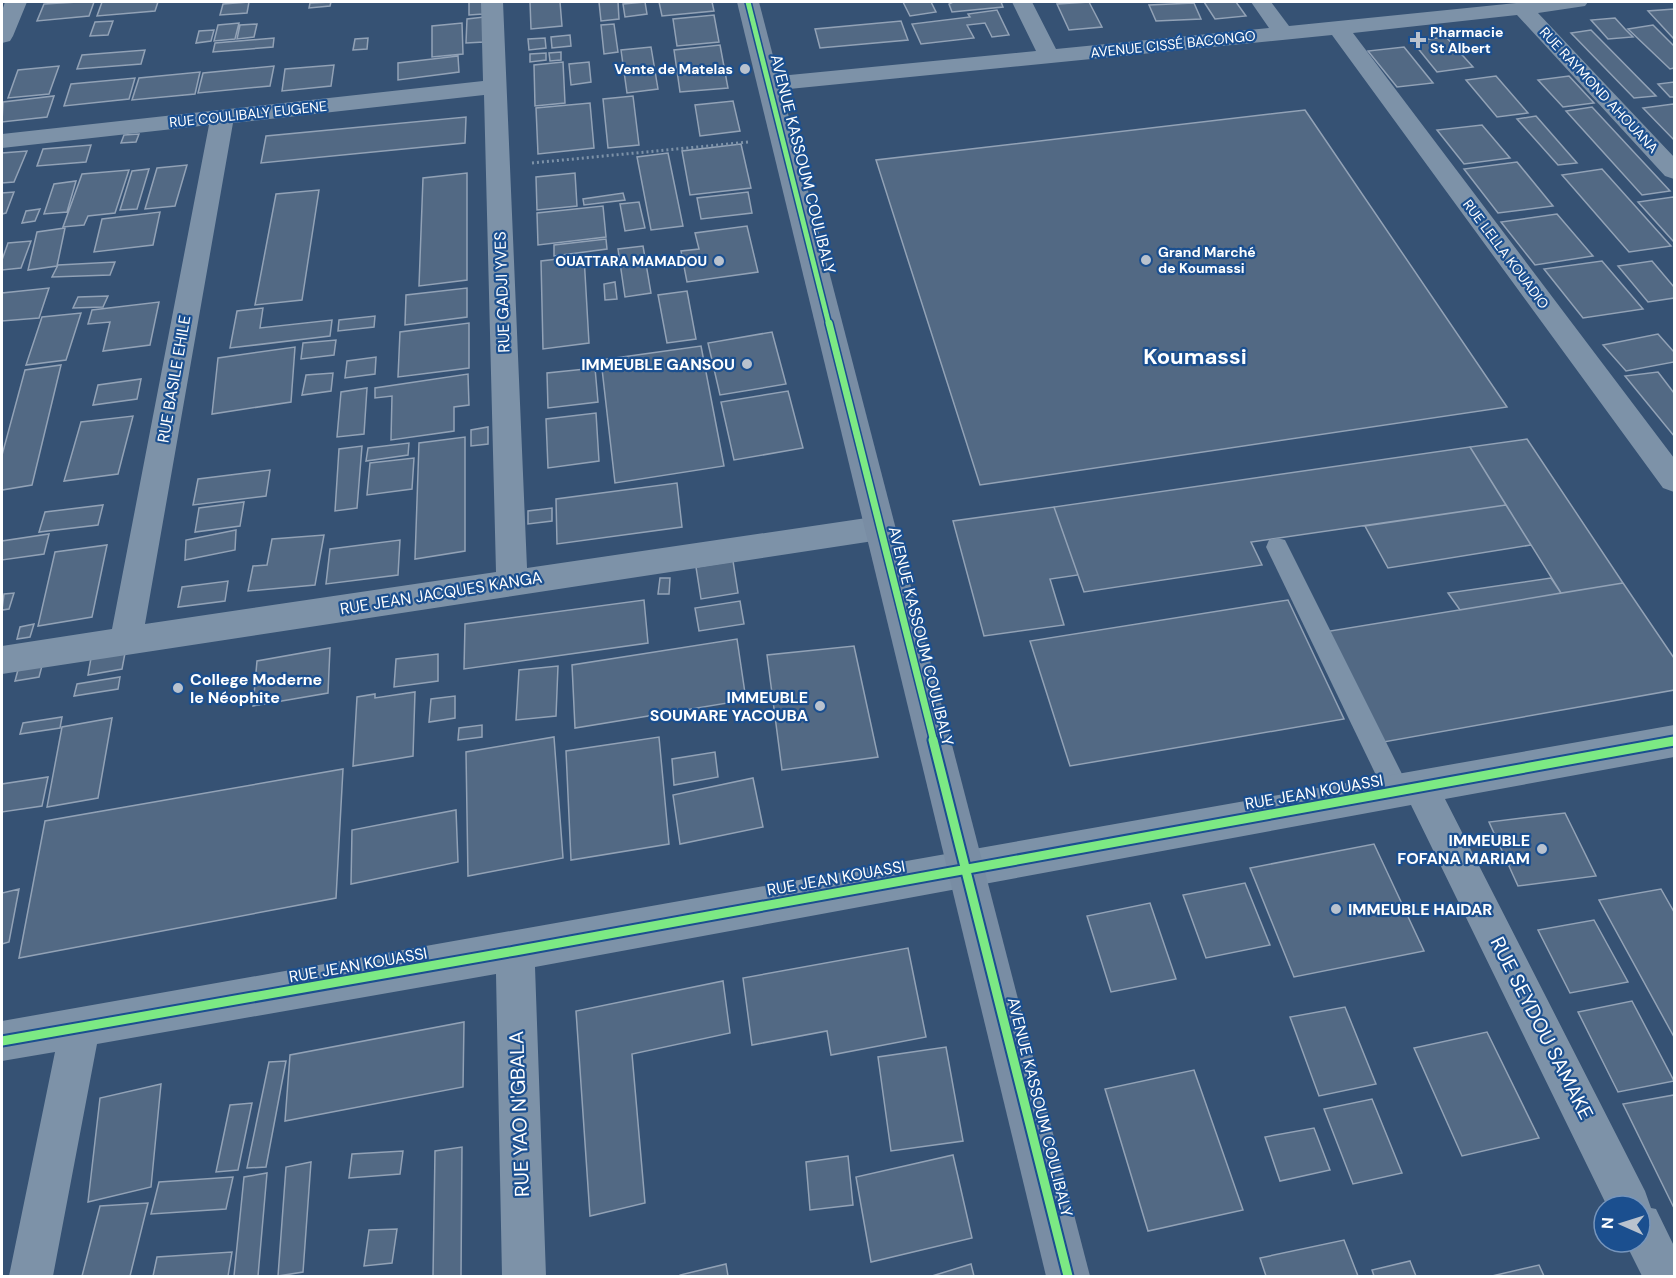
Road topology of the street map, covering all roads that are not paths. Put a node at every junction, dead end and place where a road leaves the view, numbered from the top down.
1 (16, 2) edge
2 (492, 2) edge
3 (748, 2) edge
4 (1022, 2) edge
5 (1261, 2) edge
6 (1578, 2) edge
7 (1523, 9) junction
8 (1431, 10) edge
9 (1337, 27) junction
10 (1283, 33) junction
11 (2, 36) edge
12 (1048, 56) junction
13 (769, 84) junction
14 (495, 87) junction
15 (222, 117) junction
16 (2, 141) edge
17 (1674, 171) edge
18 (1674, 480) edge
19 (880, 528) junction
20 (1277, 548) dead end
21 (512, 583) junction
22 (126, 641) junction
23 (2, 660) edge
24 (1674, 741) edge
25 (1409, 789) junction
26 (966, 868) junction
27 (515, 951) junction
28 (80, 1028) junction
29 (2, 1041) edge
30 (1624, 1194) edge
31 (1652, 1249) edge
32 (31, 1276) edge
33 (524, 1276) edge
34 (1068, 1276) edge
35 (1666, 1276) edge

1 - 11 street
2 - 14 street, RUE GADJI YVES
3 - 13 street, AVENUE KASSOUM COULIBALY
4 - 12 street
5 - 10 street
6 - 7 street, AVENUE CISSÉ BACONGO
7 - 8 street, AVENUE CISSÉ BACONGO
7 - 17 street, RUE RAYMOND AHOUANA
8 - 9 street, AVENUE CISSÉ BACONGO
9 - 10 street, AVENUE CISSÉ BACONGO
9 - 18 street, RUE LELLA KOUADIO
10 - 12 street, AVENUE CISSÉ BACONGO
12 - 13 street, AVENUE CISSÉ BACONGO
13 - 19 street, AVENUE KASSOUM COULIBALY
14 - 15 street, RUE COULIBALY EUGENE
14 - 21 street, RUE GADJI YVES
15 - 16 street, RUE COULIBALY EUGENE
15 - 22 street, RUE BASILE EHILE
19 - 21 street, RUE JEAN JACQUES KANGA
19 - 26 street, AVENUE KASSOUM COULIBALY
20 - 25 lane
21 - 22 street, RUE JEAN JACQUES KANGA
22 - 23 street, RUE JEAN JACQUES KANGA
24 - 25 street, RUE JEAN KOUASSI
25 - 26 street, RUE JEAN KOUASSI
25 - 30 street, RUE SEYDOU SAMAKE
26 - 27 street, RUE JEAN KOUASSI
26 - 34 street, AVENUE KASSOUM COULIBALY
27 - 28 street, RUE JEAN KOUASSI
27 - 33 street, RUE YAO N'GBALA
28 - 29 street, RUE JEAN KOUASSI
28 - 32 street
31 - 35 street

